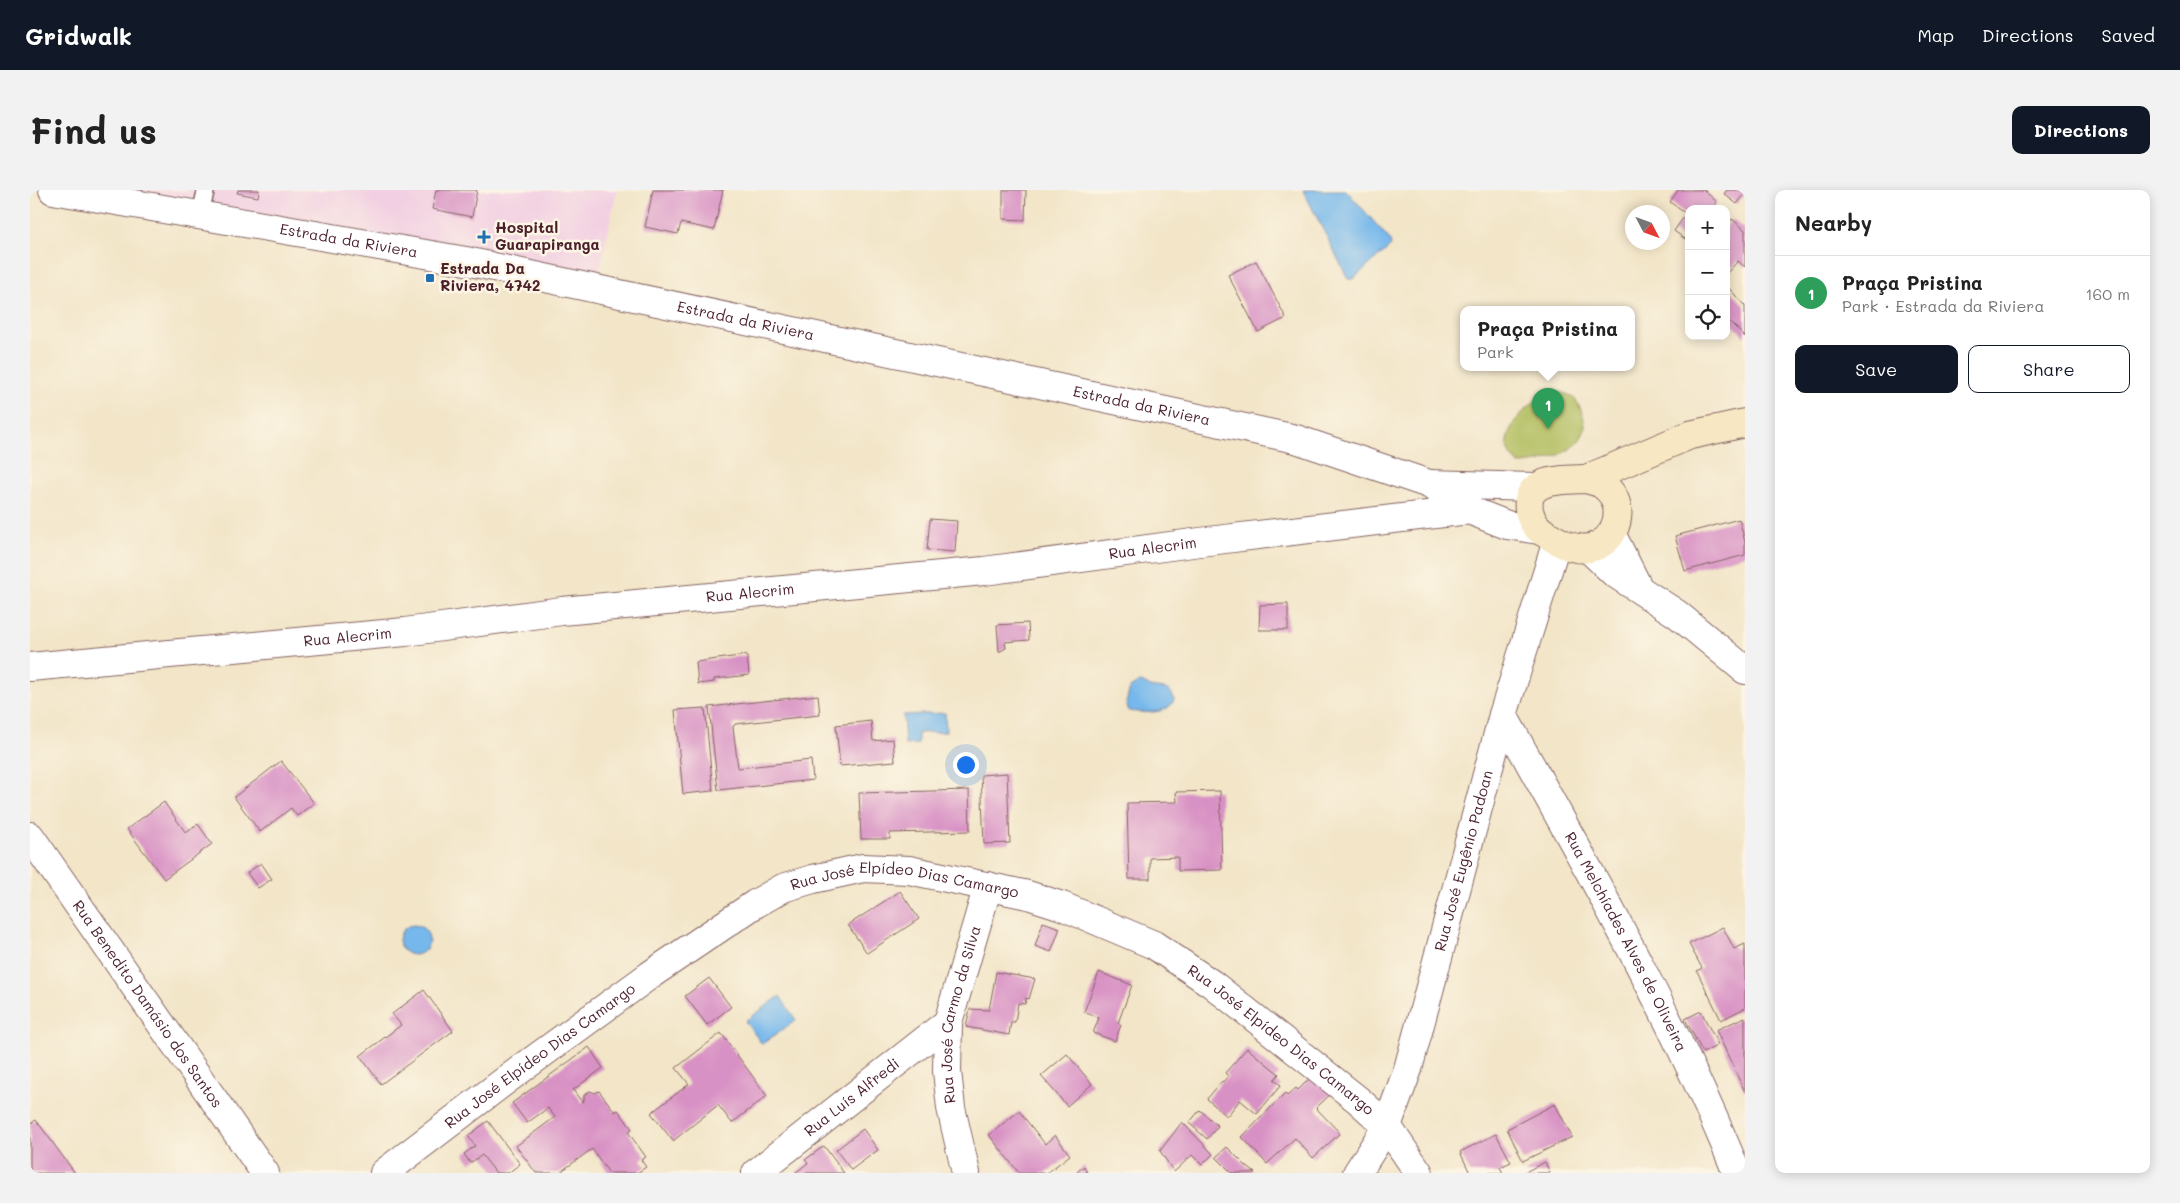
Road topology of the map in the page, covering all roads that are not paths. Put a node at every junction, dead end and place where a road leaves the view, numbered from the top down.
1 (53, 190) edge
2 (203, 203) edge
3 (1745, 423) edge
4 (1650, 452) junction
5 (1586, 479) junction
6 (1429, 484) junction
7 (1535, 487) junction
8 (1616, 501) junction
9 (1469, 510) junction
10 (1612, 535) junction
11 (1548, 536) junction
12 (1588, 549) junction
13 (1639, 588) junction
14 (30, 667) edge
15 (1745, 670) edge
16 (1503, 715) junction
17 (30, 836) edge
18 (988, 886) junction
19 (948, 1022) junction
20 (1387, 1126) junction
21 (264, 1173) edge
22 (384, 1173) edge
23 (756, 1173) edge
24 (966, 1173) edge
25 (1357, 1173) edge
26 (1419, 1173) edge
27 (1737, 1173) edge

1 - 2 street, Estrada da Riviera
2 - 6 street, Estrada da Riviera
3 - 4 street
4 - 5 street
4 - 8 street
5 - 7 street
5 - 8 street
6 - 7 street, Estrada da Riviera
6 - 9 street, Estrada da Riviera
7 - 11 street
8 - 10 street
9 - 11 street, Estrada da Riviera
9 - 14 street, Rua Alecrim
10 - 12 street
10 - 13 street
11 - 12 street
11 - 16 street, Rua José Eugênio Padoan
12 - 13 street
13 - 15 street
16 - 20 street, Rua José Eugênio Padoan
16 - 27 street, Rua Melchíades Alves de Oliveira
17 - 21 street, Rua Benedito Damásio dos Santos
18 - 19 street, Rua José Carmo da Silva
18 - 20 street, Rua José Elpídeo Dias Camargo
18 - 22 street, Rua José Elpídeo Dias Camargo
19 - 23 street, Rua Luís Alfredi
19 - 24 street, Rua José Carmo da Silva
20 - 25 street, Rua José Eugênio Padoan
20 - 26 street, Rua José Elpídeo Dias Camargo

